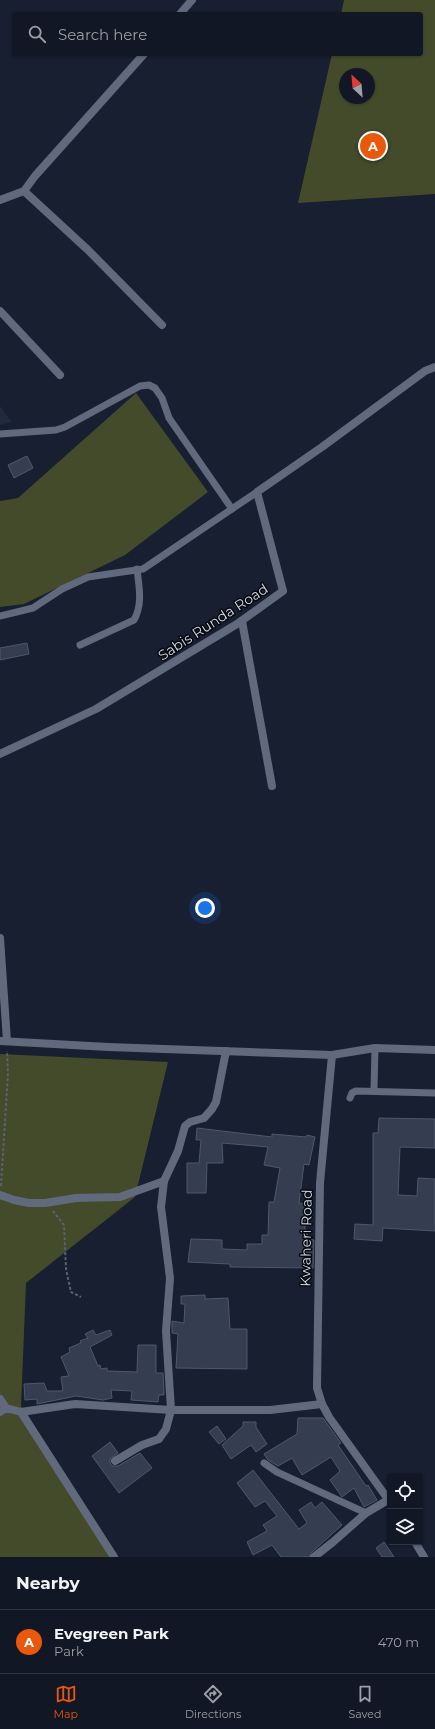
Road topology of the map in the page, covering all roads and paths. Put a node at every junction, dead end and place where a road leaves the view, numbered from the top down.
1 (192, 0) edge
2 (182, 12) edge
3 (142, 56) edge
4 (24, 191) junction
5 (0, 200) edge
6 (0, 311) edge
7 (162, 325) dead end
8 (435, 367) edge
9 (60, 374) dead end
10 (0, 434) edge
11 (257, 492) junction
12 (232, 508) junction
13 (137, 569) junction
14 (0, 616) edge
15 (242, 621) junction
16 (80, 645) dead end
17 (0, 754) edge
18 (272, 786) dead end
19 (0, 938) edge
20 (3, 1041) edge
21 (375, 1048) junction
22 (435, 1050) edge
23 (226, 1051) junction
24 (332, 1055) junction
25 (374, 1090) junction
26 (435, 1093) edge
27 (350, 1098) dead end
28 (164, 1181) junction
29 (0, 1190) edge
30 (0, 1195) edge
31 (45, 1203) junction
32 (81, 1297) dead end
33 (0, 1399) edge
34 (322, 1404) junction
35 (3, 1410) edge
36 (171, 1410) junction
37 (21, 1412) junction
38 (115, 1462) dead end
39 (264, 1463) dead end
40 (387, 1498) edge
41 (387, 1502) edge
42 (366, 1513) junction
43 (417, 1545) edge
44 (114, 1557) edge
45 (314, 1557) edge
46 (424, 1557) edge

1 - 2 street
3 - 4 street
4 - 5 street
4 - 7 street
6 - 9 street
8 - 11 street
10 - 12 lane
11 - 12 lane
11 - 15 street, Sabis Runda Road
12 - 13 lane
13 - 14 lane
13 - 16 lane
15 - 17 street, Sabis Runda Road
15 - 18 street
19 - 20 street
20 - 23 street
20 - 29 path
21 - 22 street
21 - 24 street
21 - 25 lane
23 - 24 street
23 - 28 street
24 - 34 street, Kwaheri Road
25 - 26 lane
25 - 27 lane
28 - 31 street
28 - 36 street
30 - 31 street
31 - 32 path
33 - 35 street
34 - 36 street
34 - 40 street, Kwaheri Road
35 - 37 street
36 - 37 street
36 - 38 street
37 - 44 street
39 - 42 lane
41 - 42 street
42 - 45 street
43 - 46 street

